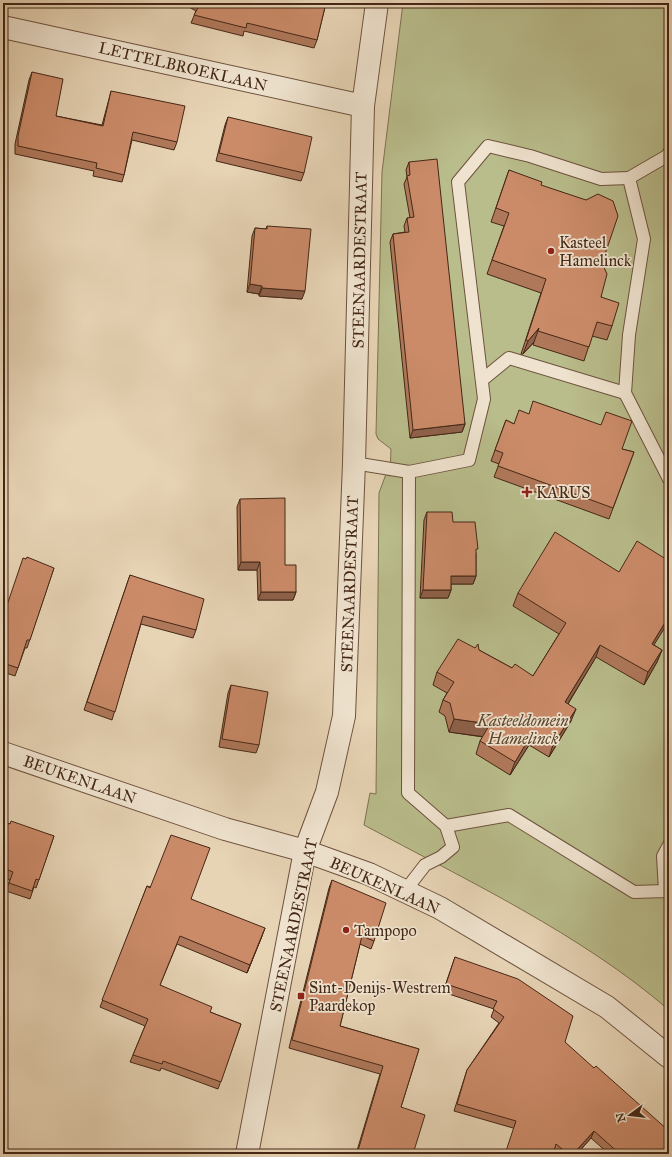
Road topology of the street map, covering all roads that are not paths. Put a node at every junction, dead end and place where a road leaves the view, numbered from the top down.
1 (377, 3) edge
2 (3, 27) edge
3 (363, 106) junction
4 (669, 153) edge
5 (629, 178) junction
6 (482, 380) junction
7 (624, 393) junction
8 (354, 463) junction
9 (409, 472) junction
10 (669, 479) edge
11 (3, 753) edge
12 (446, 826) junction
13 (669, 845) edge
14 (305, 851) junction
15 (405, 891) junction
16 (667, 892) edge
17 (669, 1057) edge
18 (247, 1154) edge

1 - 3 street, STEENAARDESTRAAT
2 - 3 street, LETTELBROEKLAAN
3 - 8 street, STEENAARDESTRAAT
4 - 5 lane
5 - 6 lane
5 - 7 lane
6 - 7 lane
6 - 9 lane
7 - 10 lane
8 - 9 lane
8 - 14 street, STEENAARDESTRAAT
9 - 12 lane
11 - 14 street, BEUKENLAAN
12 - 15 lane
12 - 16 lane
13 - 16 lane
14 - 15 street, BEUKENLAAN
14 - 18 street, STEENAARDESTRAAT
15 - 17 street, BEUKENLAAN

